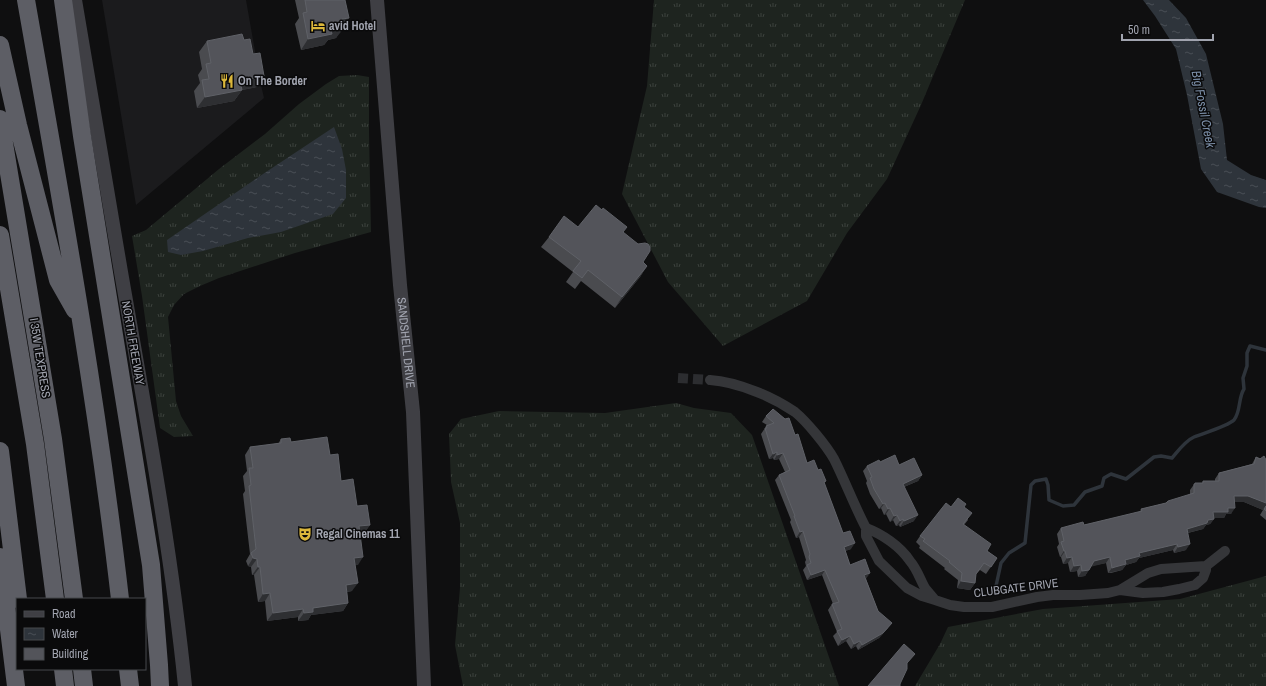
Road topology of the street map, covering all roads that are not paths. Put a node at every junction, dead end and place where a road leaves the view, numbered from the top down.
1 (26, 0) edge
2 (63, 0) edge
3 (75, 0) edge
4 (377, 0) edge
5 (0, 45) edge
6 (0, 119) edge
7 (0, 236) edge
8 (82, 321) junction
9 (710, 380) tunnel mouth
10 (0, 451) edge
11 (866, 528) junction
12 (1225, 551) dead end
13 (0, 557) edge
14 (1206, 566) junction
15 (1120, 590) junction
16 (18, 598) edge
17 (55, 598) edge
18 (74, 598) edge
19 (120, 598) edge
20 (935, 600) junction
21 (26, 670) edge
22 (63, 670) edge
23 (82, 670) edge
24 (128, 670) edge
25 (16, 686) edge
26 (29, 686) edge
27 (65, 686) edge
28 (84, 686) edge
29 (130, 686) edge
30 (160, 686) edge
31 (184, 686) edge
32 (424, 686) edge

1 - 8 highway
2 - 30 highway
3 - 31 main road, NORTH FREEWAY
4 - 32 main road, SANDSHELL DRIVE
5 - 8 highway
6 - 18 highway, I 35W TEXPRESS
7 - 17 highway, I 35W TEXPRESS
8 - 19 highway
9 - 11 street, CLUBGATE DRIVE
10 - 16 highway
11 - 20 street
11 - 20 street, CLUBGATE DRIVE
12 - 14 street, CLUBGATE DRIVE
13 - 25 highway
14 - 15 street
14 - 15 street, CLUBGATE DRIVE
15 - 20 street, CLUBGATE DRIVE
21 - 26 highway
22 - 27 highway
23 - 28 highway
24 - 29 highway

